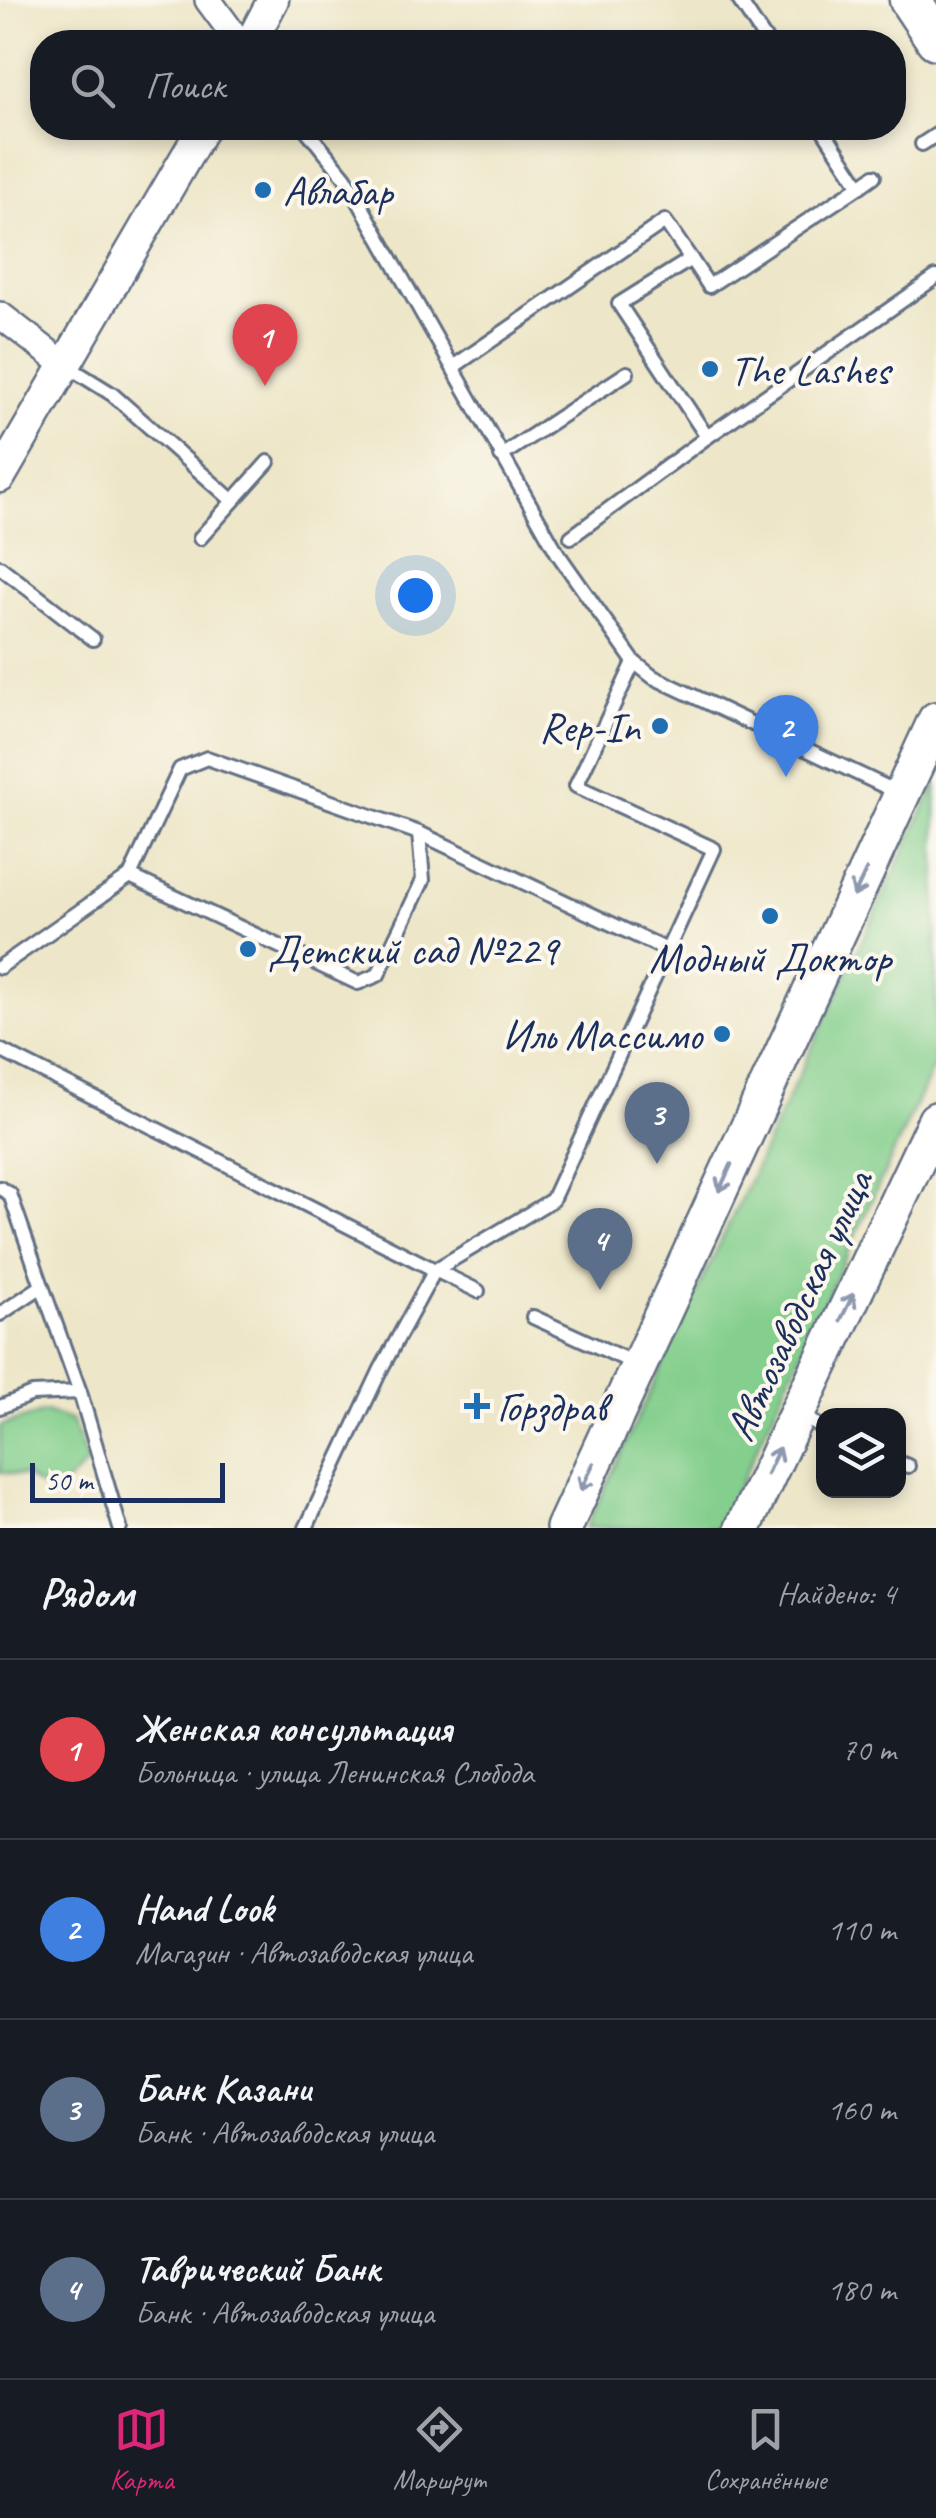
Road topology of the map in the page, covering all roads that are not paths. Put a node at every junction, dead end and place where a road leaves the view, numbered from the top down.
1 (208, 0) edge
2 (273, 0) edge
3 (739, 0) edge
4 (910, 0) edge
5 (230, 30) edge
6 (257, 30) edge
7 (759, 30) edge
8 (936, 40) edge
9 (936, 135) edge
10 (196, 140) edge
11 (315, 140) edge
12 (830, 140) edge
13 (922, 144) dead end
14 (874, 176) dead end
15 (860, 186) junction
16 (691, 259) junction
17 (936, 277) edge
18 (4, 326) edge
19 (64, 365) junction
20 (453, 367) junction
21 (627, 372) dead end
22 (707, 437) junction
23 (501, 456) junction
24 (268, 462) dead end
25 (0, 477) edge
26 (233, 502) junction
27 (571, 537) dead end
28 (200, 538) dead end
29 (0, 567) edge
30 (94, 639) dead end
31 (634, 662) junction
32 (936, 720) edge
33 (901, 794) junction
34 (419, 834) junction
35 (130, 876) junction
36 (668, 950) junction
37 (0, 967) edge
38 (0, 1050) edge
39 (936, 1120) edge
40 (0, 1188) edge
41 (435, 1270) junction
42 (42, 1286) junction
43 (478, 1291) dead end
44 (0, 1314) edge
45 (533, 1317) dead end
46 (638, 1365) junction
47 (80, 1392) junction
48 (0, 1407) edge
49 (809, 1421) edge
50 (120, 1528) edge
51 (306, 1528) edge
52 (564, 1528) edge
53 (743, 1528) edge

1 - 5 street
2 - 6 street
3 - 7 lane
4 - 8 main road
9 - 13 lane
10 - 19 street
11 - 20 lane
12 - 15 lane
14 - 15 lane
15 - 16 lane
16 - 20 lane
16 - 22 lane
17 - 22 lane
18 - 19 street
19 - 25 street
19 - 26 lane
20 - 23 lane
21 - 23 lane
22 - 27 lane
23 - 31 lane
24 - 26 lane
26 - 28 lane
29 - 30 lane
31 - 33 lane
31 - 36 lane
32 - 33 main road
33 -> 46 main road
34 - 35 lane
34 - 35 lane
34 - 36 lane
35 - 37 lane
36 - 41 lane
38 - 41 lane
49 -> 39 main road, Автозаводская улица
40 - 42 lane
41 - 43 lane
41 - 51 lane
42 - 44 lane
42 - 47 lane
45 - 46 lane
46 -> 52 main road
47 - 48 lane
47 - 50 lane
53 -> 49 main road, Автозаводская улица

